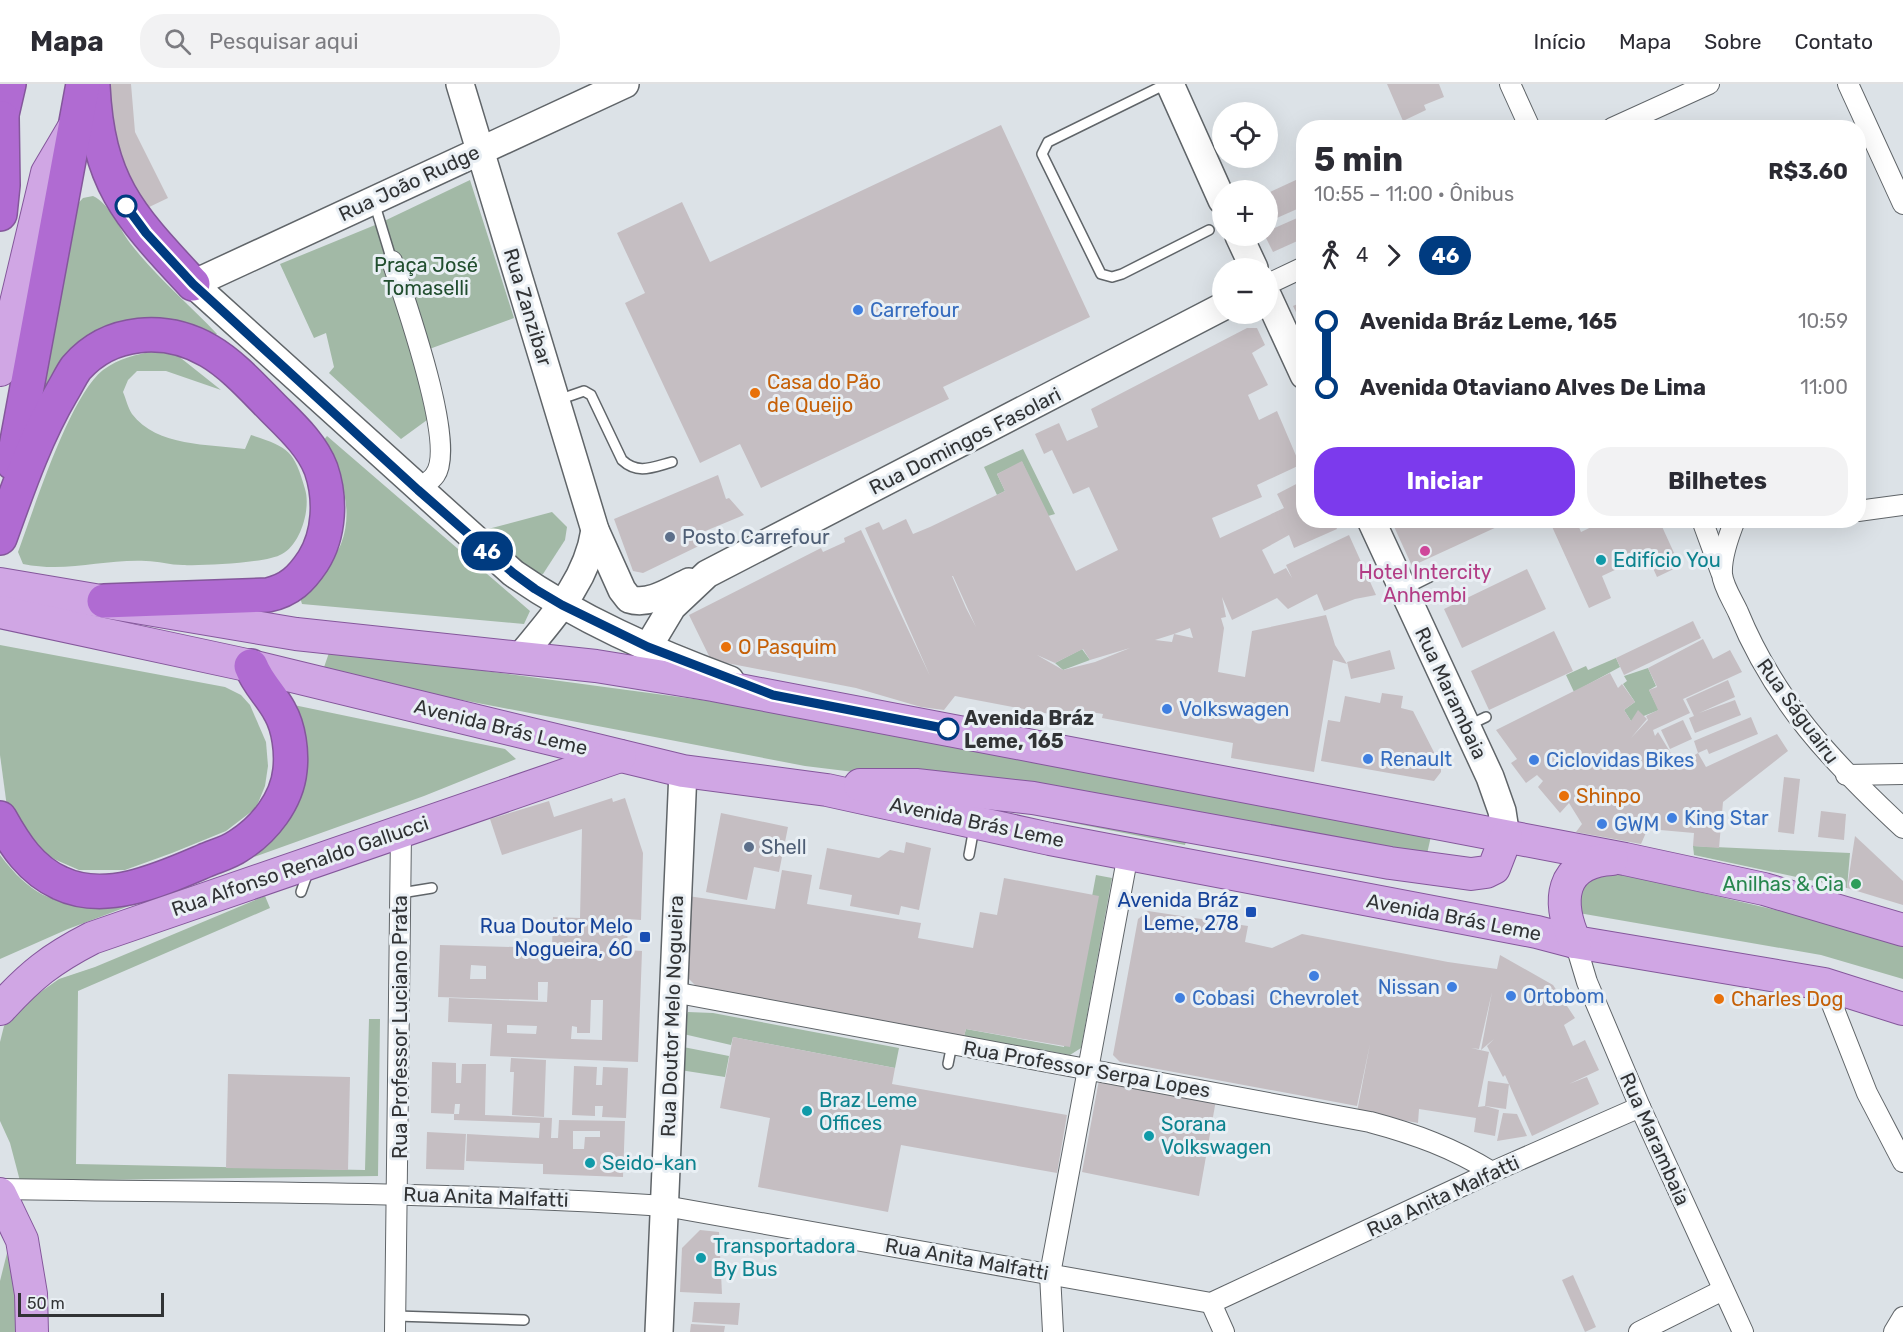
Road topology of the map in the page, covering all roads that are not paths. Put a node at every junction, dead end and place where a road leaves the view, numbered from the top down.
1 (9, 84) edge
2 (83, 84) edge
3 (93, 84) edge
4 (460, 84) edge
5 (625, 84) edge
6 (1510, 84) edge
7 (1709, 84) edge
8 (1848, 84) edge
9 (1162, 86) edge
10 (1526, 120) edge
11 (1630, 120) edge
12 (1864, 120) edge
13 (1, 121) edge
14 (1866, 123) edge
15 (75, 125) junction
16 (481, 150) junction
17 (1212, 181) edge
18 (373, 200) junction
19 (1903, 204) edge
20 (0, 214) edge
21 (1209, 230) dead end
22 (392, 261) joint
23 (1296, 271) edge
24 (1278, 279) edge
25 (193, 284) junction
26 (1212, 312) edge
27 (1278, 319) edge
28 (1296, 358) edge
29 (0, 370) edge
30 (556, 401) junction
31 (672, 462) dead end
32 (418, 490) junction
33 (1903, 505) edge
34 (1866, 510) edge
35 (1375, 528) edge
36 (1705, 528) edge
37 (1733, 528) edge
38 (595, 530) junction
39 (0, 533) edge
40 (0, 538) edge
41 (707, 574) junction
42 (1722, 574) junction
43 (1431, 576) dead end
44 (0, 584) edge
45 (622, 590) joint
46 (1404, 590) junction
47 (98, 600) junction
48 (562, 605) junction
49 (0, 612) edge
50 (648, 647) junction
51 (520, 657) junction
52 (251, 666) junction
53 (773, 695) junction
54 (620, 756) junction
55 (683, 771) junction
56 (1903, 774) edge
57 (1846, 775) junction
58 (827, 790) junction
59 (0, 818) edge
60 (976, 822) junction
61 (1903, 828) edge
62 (401, 831) junction
63 (1506, 837) junction
64 (1128, 854) junction
65 (969, 855) dead end
66 (1624, 859) junction
67 (311, 862) junction
68 (432, 888) dead end
69 (301, 892) dead end
70 (401, 893) junction
71 (1903, 930) edge
72 (1575, 942) junction
73 (1824, 984) junction
74 (673, 992) junction
75 (0, 1009) edge
76 (1903, 1009) edge
77 (952, 1044) junction
78 (948, 1064) dead end
79 (1088, 1069) junction
80 (1640, 1107) junction
81 (1903, 1162) edge
82 (1492, 1172) junction
83 (0, 1189) edge
84 (0, 1194) edge
85 (398, 1195) junction
86 (665, 1206) junction
87 (1050, 1274) junction
88 (1723, 1290) junction
89 (1211, 1303) junction
90 (1903, 1317) edge
91 (524, 1320) dead end
92 (396, 1324) edge
93 (32, 1332) edge
94 (659, 1332) edge
95 (1053, 1332) edge
96 (1224, 1332) edge
97 (1639, 1332) edge
98 (1743, 1332) edge
99 (1894, 1332) edge

1 - 13 highway
2 - 15 highway
3 - 25 highway
4 - 16 street, Rua Zanzibar
5 - 16 street, Rua João Rudge
6 - 10 street
7 - 11 street
8 - 12 street
9 - 17 street
9 - 21 lane
13 - 20 highway
14 - 19 street
15 - 29 main road
15 - 39 highway
16 - 18 street, Rua João Rudge
16 - 30 street, Rua Zanzibar
18 - 22 lane
18 - 25 street, Rua João Rudge
22 - 32 street
23 - 24 street
25 - 32 street
26 - 41 street, Rua Domingos Fasolari
27 - 28 street
30 - 31 lane
30 - 38 street, Rua Zanzibar
32 - 48 street
33 - 34 street
35 - 46 street, Rua Marambaia
36 - 42 street, Rua Ságuairu
37 - 42 street
38 - 45 street, Rua Zanzibar
38 - 48 street, Rua Zanzibar
40 - 47 highway
41 - 45 street, Rua Domingos Fasolari
41 - 50 street, Rua Domingos Fasolari
42 - 57 street, Rua Ságuairu
43 - 46 lane
44 - 47 main road
46 - 63 street, Rua Marambaia
47 - 51 main road
48 - 50 street
48 - 51 street, Rua Zanzibar
49 - 52 main road, Avenida Brás Leme
50 - 53 street
51 - 53 main road
52 - 54 main road, Avenida Brás Leme
52 - 59 highway
53 - 63 main road
54 - 55 main road, Avenida Brás Leme
54 - 62 main road, Rua Alfonso Renaldo Gallucci
55 - 58 main road, Avenida Brás Leme
55 - 74 street, Rua Doutor Melo Nogueira
56 - 57 street
57 - 61 street, Rua Ságuairu
58 - 60 main road, Avenida Brás Leme
58 - 63 main road
60 - 64 main road, Avenida Brás Leme
60 - 65 lane
62 - 67 main road, Rua Alfonso Renaldo Gallucci
62 - 70 street, Rua Professor Luciano Prata
63 - 66 main road
64 - 72 main road, Avenida Brás Leme
64 - 79 street
66 - 71 main road
66 - 72 main road
67 - 69 lane
67 - 75 main road, Rua Alfonso Renaldo Gallucci
68 - 70 lane
70 - 85 street, Rua Professor Luciano Prata
72 - 73 main road, Avenida Brás Leme
72 - 80 street, Rua Marambaia
73 - 76 main road, Avenida Brás Leme
73 - 81 street
74 - 77 street, Rua Professor Serpa Lopes
74 - 86 street, Rua Doutor Melo Nogueira
77 - 78 lane
77 - 79 street, Rua Professor Serpa Lopes
79 - 82 street, Rua Professor Serpa Lopes
79 - 87 street
80 - 82 street, Rua Anita Malfatti
80 - 88 street, Rua Marambaia
82 - 89 street, Rua Anita Malfatti
83 - 85 street, Rua Anita Malfatti
84 - 93 main road
85 - 86 street, Rua Anita Malfatti
85 - 92 street, Rua Professor Luciano Prata
86 - 87 street, Rua Anita Malfatti
86 - 94 street, Rua Doutor Melo Nogueira
87 - 89 street, Rua Anita Malfatti
87 - 95 street
88 - 97 street
88 - 98 street, Rua Marambaia
89 - 96 street
90 - 99 street
91 - 92 lane

